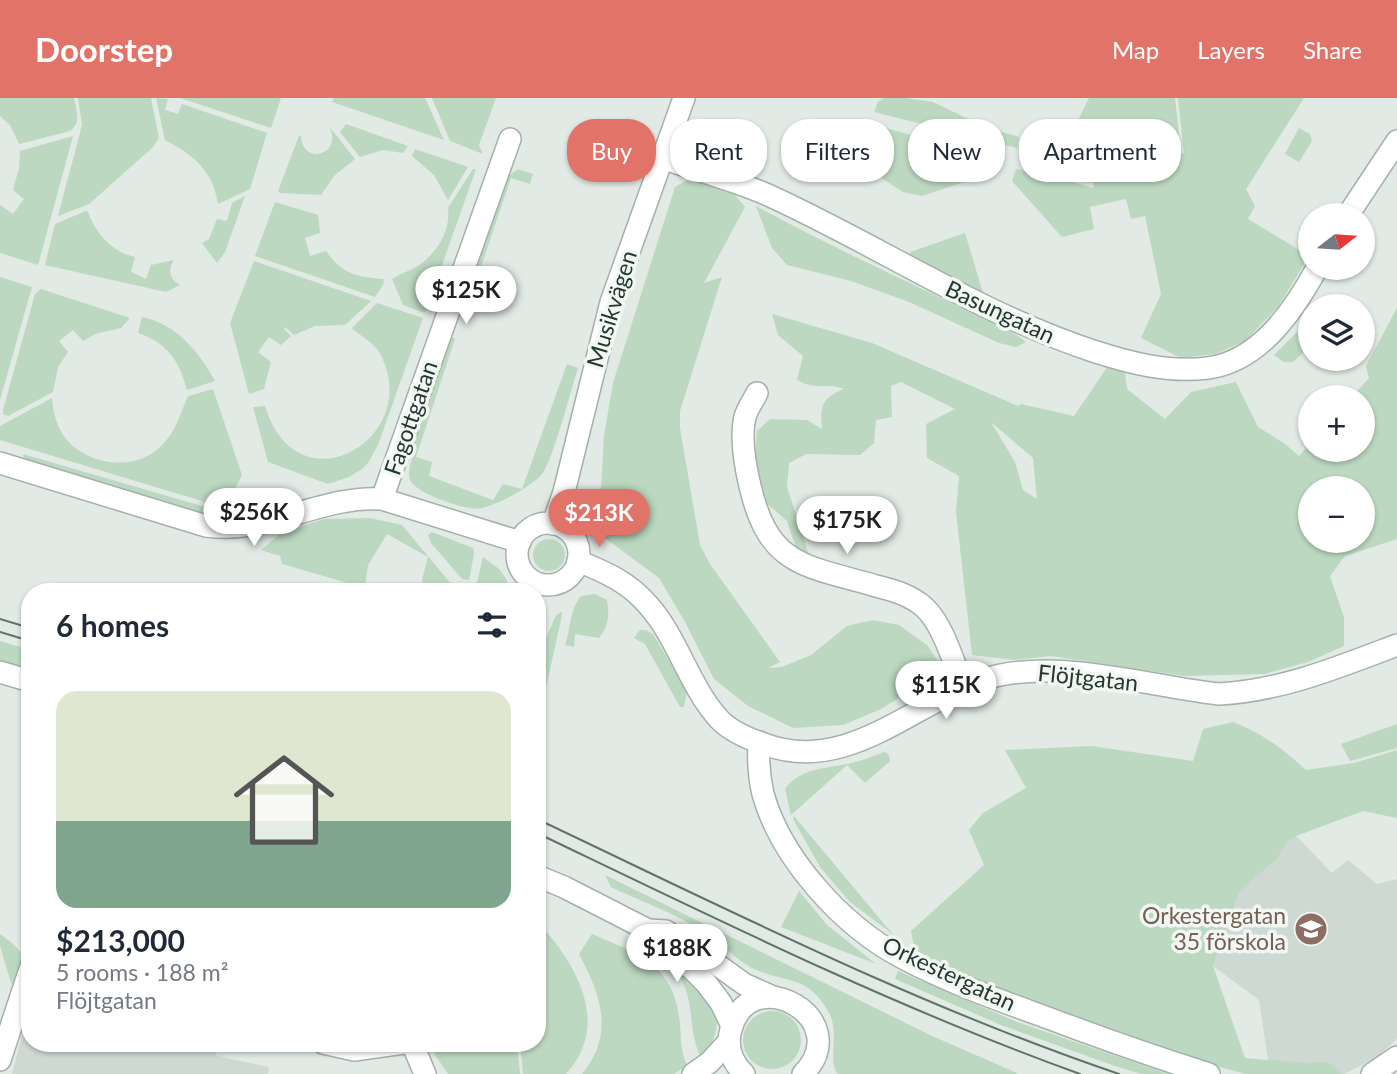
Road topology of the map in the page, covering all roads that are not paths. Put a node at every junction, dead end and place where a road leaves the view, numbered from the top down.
1 (684, 98) edge
2 (510, 139) dead end
3 (1397, 141) edge
4 (663, 158) junction
5 (1356, 203) edge
6 (1310, 280) edge
7 (757, 393) dead end
8 (0, 463) edge
9 (382, 499) junction
10 (553, 524) junction
11 (520, 542) junction
12 (578, 561) junction
13 (532, 583) edge
14 (546, 589) edge
15 (1397, 645) edge
16 (0, 672) edge
17 (21, 678) edge
18 (964, 688) junction
19 (759, 742) junction
20 (546, 880) edge
21 (648, 930) junction
22 (21, 996) edge
23 (774, 997) junction
24 (730, 1033) junction
25 (415, 1052) edge
26 (1397, 1057) edge
27 (0, 1059) edge
28 (811, 1068) edge
29 (425, 1074) edge
30 (693, 1074) edge
31 (744, 1074) edge
32 (1209, 1074) edge
33 (1372, 1074) edge

1 - 4 street, Musikvägen
2 - 9 street, Fagottgatan
3 - 5 street
4 - 6 street, Basungatan
4 - 10 street, Musikvägen
7 - 18 street
8 - 9 street
9 - 11 street
10 - 11 street
10 - 12 street
11 - 13 street
12 - 14 street
12 - 19 street, Flöjtgatan
15 - 18 street, Flöjtgatan
16 - 17 street
18 - 19 street, Flöjtgatan
19 - 32 street, Orkestergatan
20 - 21 street
21 - 23 street
21 - 24 street
22 - 27 street
23 - 24 street
23 - 28 street
24 - 30 street
24 - 31 street
25 - 29 street
26 - 33 street

